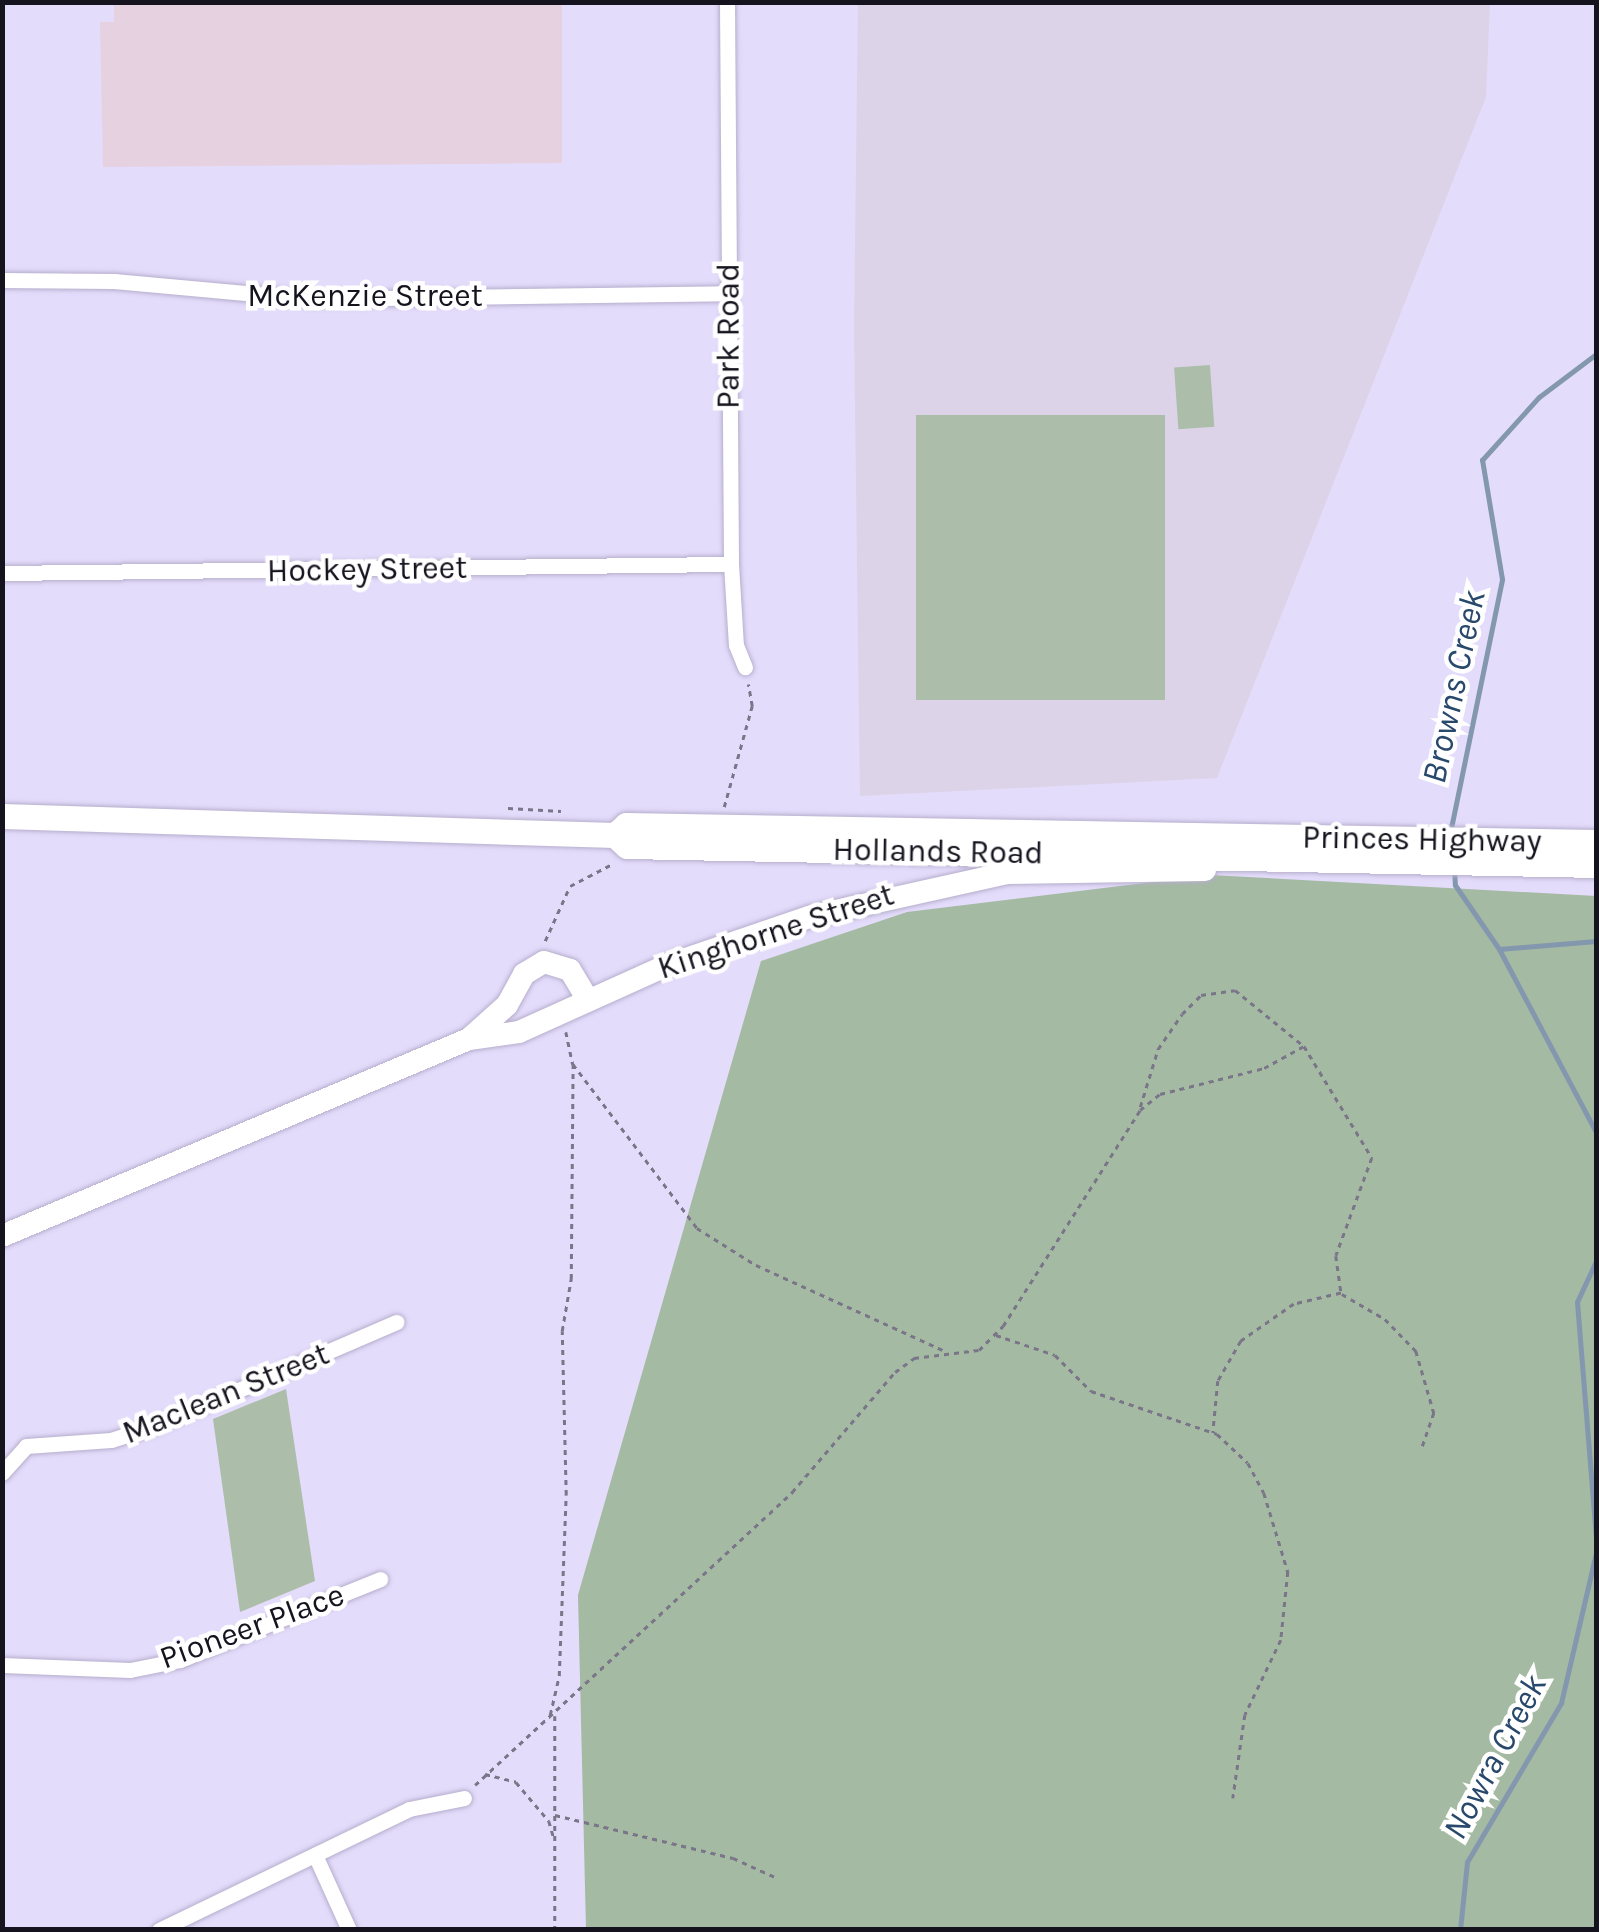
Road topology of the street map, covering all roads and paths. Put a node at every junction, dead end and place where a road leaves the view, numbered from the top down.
1 (726, 2) edge
2 (2, 280) edge
3 (728, 294) junction
4 (730, 564) junction
5 (2, 573) edge
6 (745, 667) joint
7 (722, 813) dead end
8 (2, 816) edge
9 (615, 835) junction
10 (1247, 837) joint
11 (1596, 842) edge
12 (1397, 850) junction
13 (1491, 852) junction
14 (1266, 858) junction
15 (623, 860) dead end
16 (1596, 864) edge
17 (544, 962) junction
18 (587, 998) junction
19 (568, 1026) dead end
20 (469, 1039) junction
21 (1304, 1046) junction
22 (573, 1064) junction
23 (1140, 1110) junction
24 (2, 1236) edge
25 (1341, 1293) junction
26 (397, 1322) dead end
27 (995, 1334) junction
28 (947, 1352) junction
29 (1214, 1432) junction
30 (1422, 1450) dead end
31 (2, 1473) edge
32 (380, 1579) dead end
33 (2, 1665) edge
34 (556, 1713) junction
35 (549, 1718) junction
36 (483, 1774) junction
37 (464, 1798) joint
38 (1234, 1798) dead end
39 (555, 1815) junction
40 (555, 1843) junction
41 (315, 1856) junction
42 (775, 1878) dead end
43 (159, 1930) edge
44 (350, 1930) edge
45 (555, 1930) edge

1 - 3 street, Park Road
2 - 3 street, McKenzie Street
3 - 4 street, Park Road
4 - 5 street, Hockey Street
4 - 6 street, Park Road
6 - 7 path
8 - 9 highway, Hollands Road
9 - 10 highway, Hollands Road
9 - 14 highway, Hollands Road
10 - 12 highway, Princes Highway
11 - 13 highway, Princes Highway
12 - 13 highway, Princes Highway
12 - 14 highway, Princes Highway
13 - 16 highway, Princes Highway
14 - 18 main road, Kinghorne Street
15 - 17 path
17 - 18 main road
17 - 20 main road, Kinghorne Street
18 - 20 main road, Kinghorne Street
19 - 22 path
20 - 24 main road, Kinghorne Street
21 - 23 path
21 - 23 path
21 - 25 path
22 - 28 path
22 - 35 path
23 - 27 path
25 - 29 path
25 - 30 path
26 - 31 street, Maclean Street
27 - 28 path
27 - 29 path
28 - 34 path
29 - 38 path
32 - 33 street, Pioneer Place
34 - 35 path
34 - 39 path
35 - 36 path
36 - 37 path
36 - 40 path
37 - 41 street
39 - 40 path
39 - 42 path
40 - 45 path
41 - 43 street
41 - 44 street

